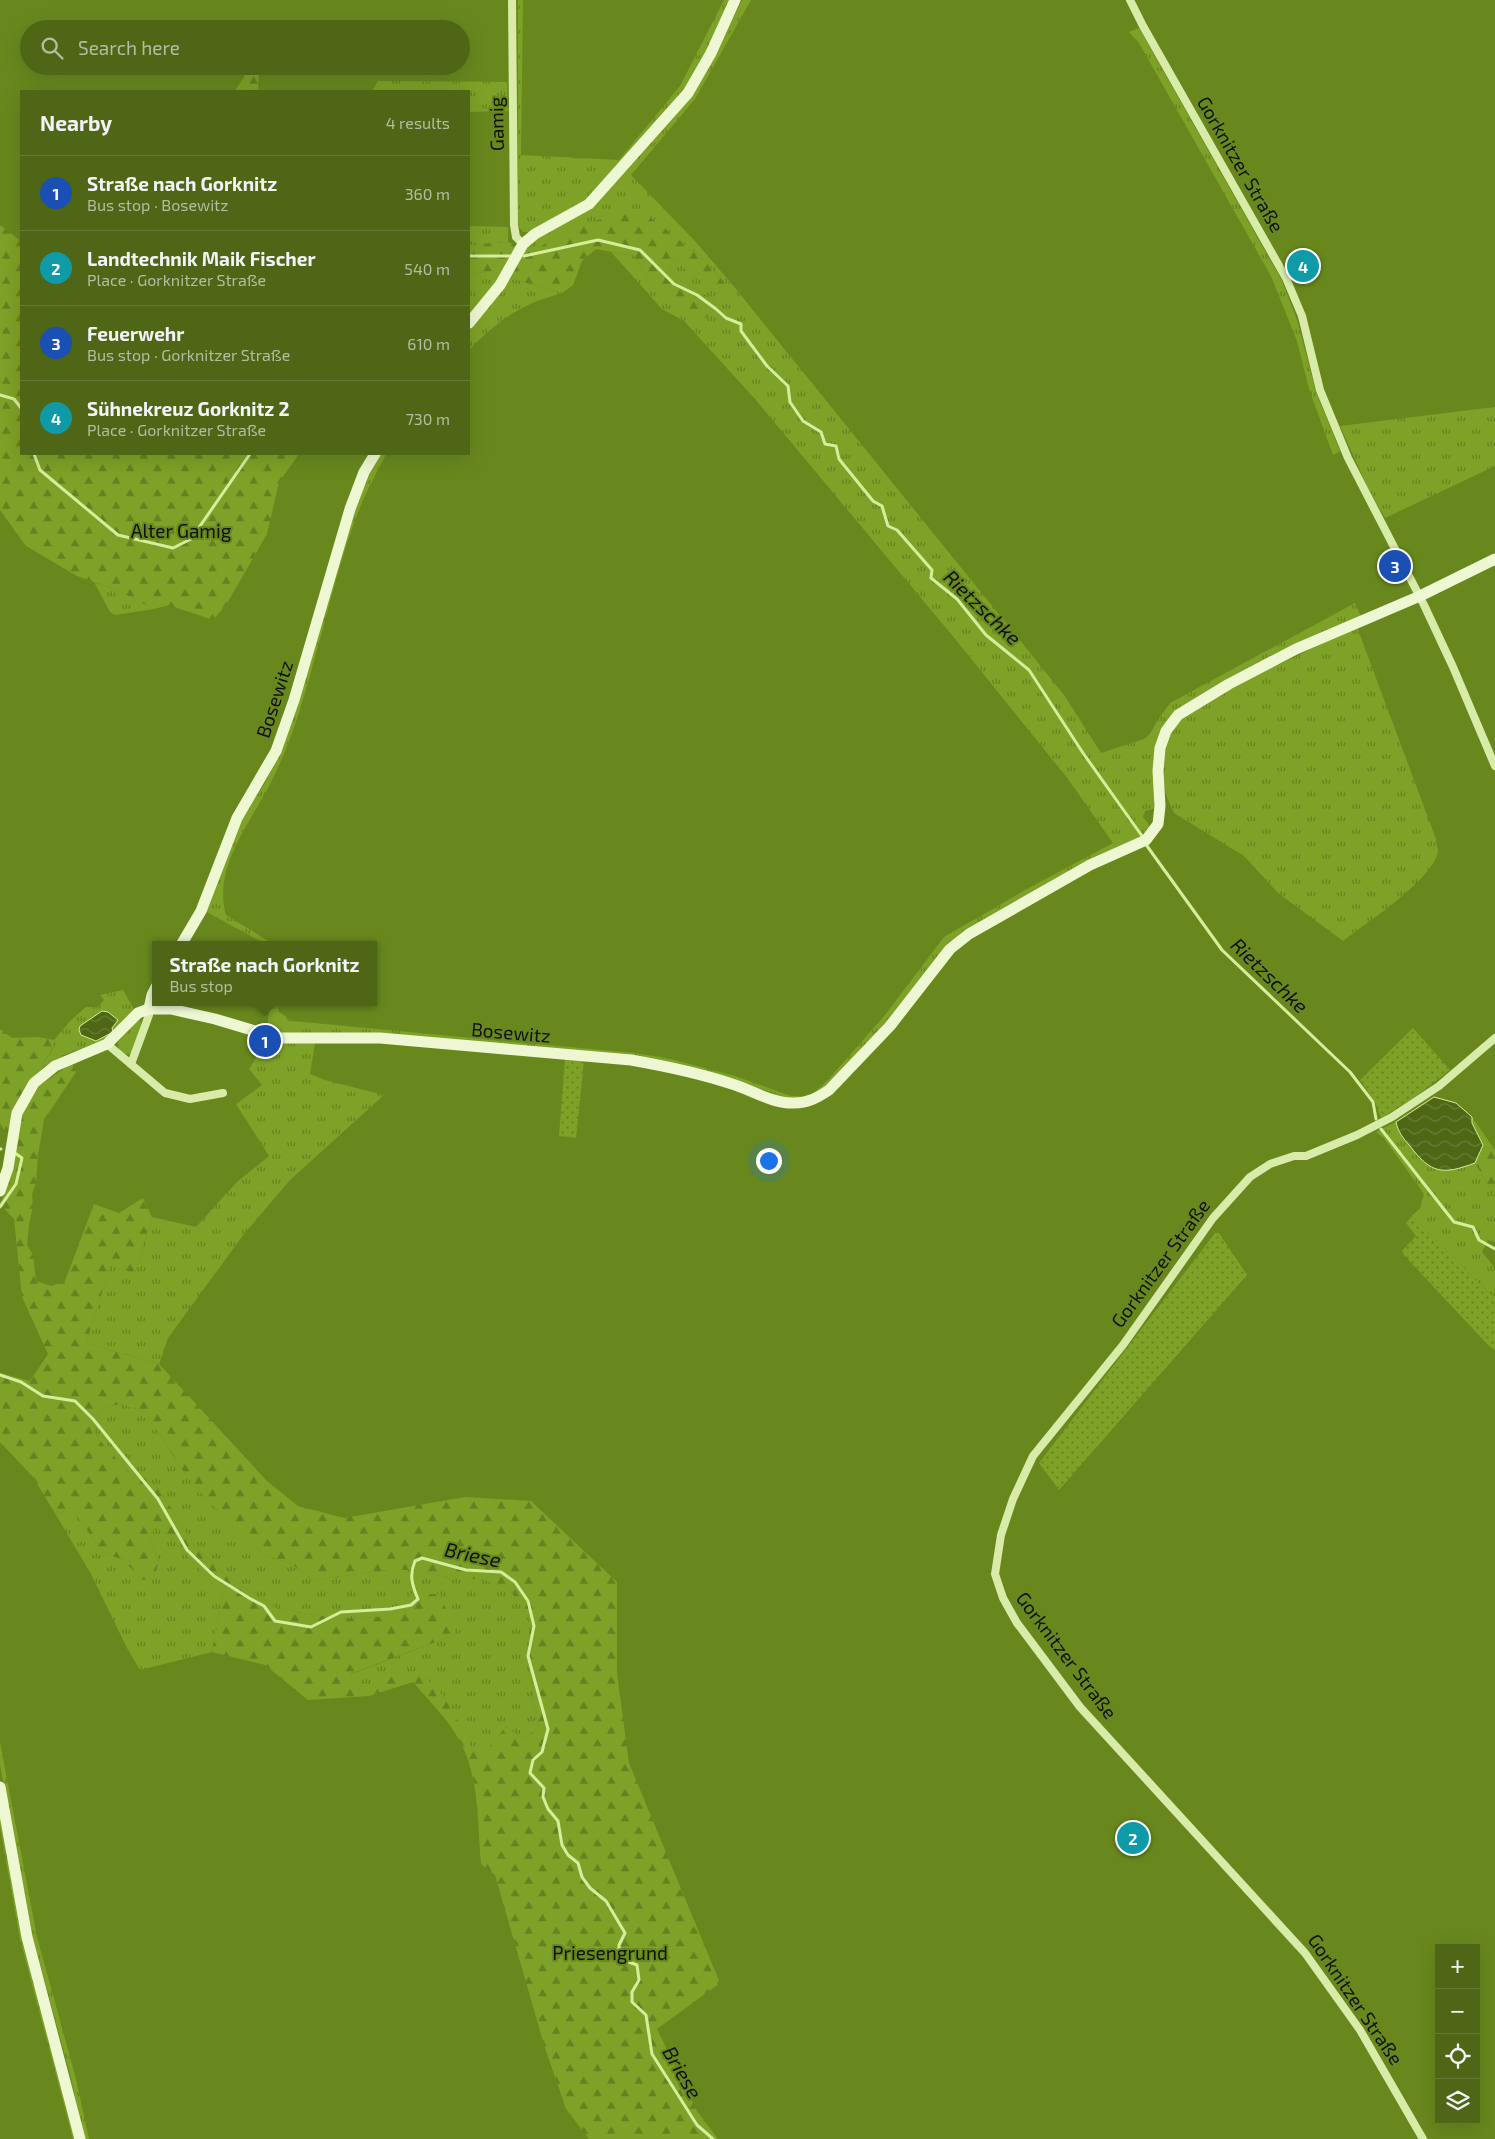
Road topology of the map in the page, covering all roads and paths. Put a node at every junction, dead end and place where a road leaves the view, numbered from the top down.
1 (512, 0) edge
2 (735, 0) edge
3 (1130, 0) edge
4 (523, 244) junction
5 (470, 322) edge
6 (374, 455) edge
7 (1495, 559) edge
8 (1420, 596) junction
9 (1495, 766) edge
10 (183, 941) edge
11 (152, 994) edge
12 (148, 1009) junction
13 (1495, 1038) edge
14 (107, 1044) junction
15 (131, 1064) junction
16 (224, 1093) dead end
17 (0, 1191) edge
18 (0, 1787) edge
19 (80, 2139) edge
20 (1423, 2139) edge

1 - 4 street, Gamig
2 - 4 street
3 - 8 street, Gorknitzer Straße
4 - 5 street
6 - 10 street, Bosewitz
7 - 8 street
8 - 9 street, Gorknitzer Straße
8 - 12 street, Bosewitz
11 - 12 street
12 - 14 street
12 - 15 street
13 - 20 street, Gorknitzer Straße
14 - 15 street
14 - 17 street
15 - 16 street
18 - 19 street

